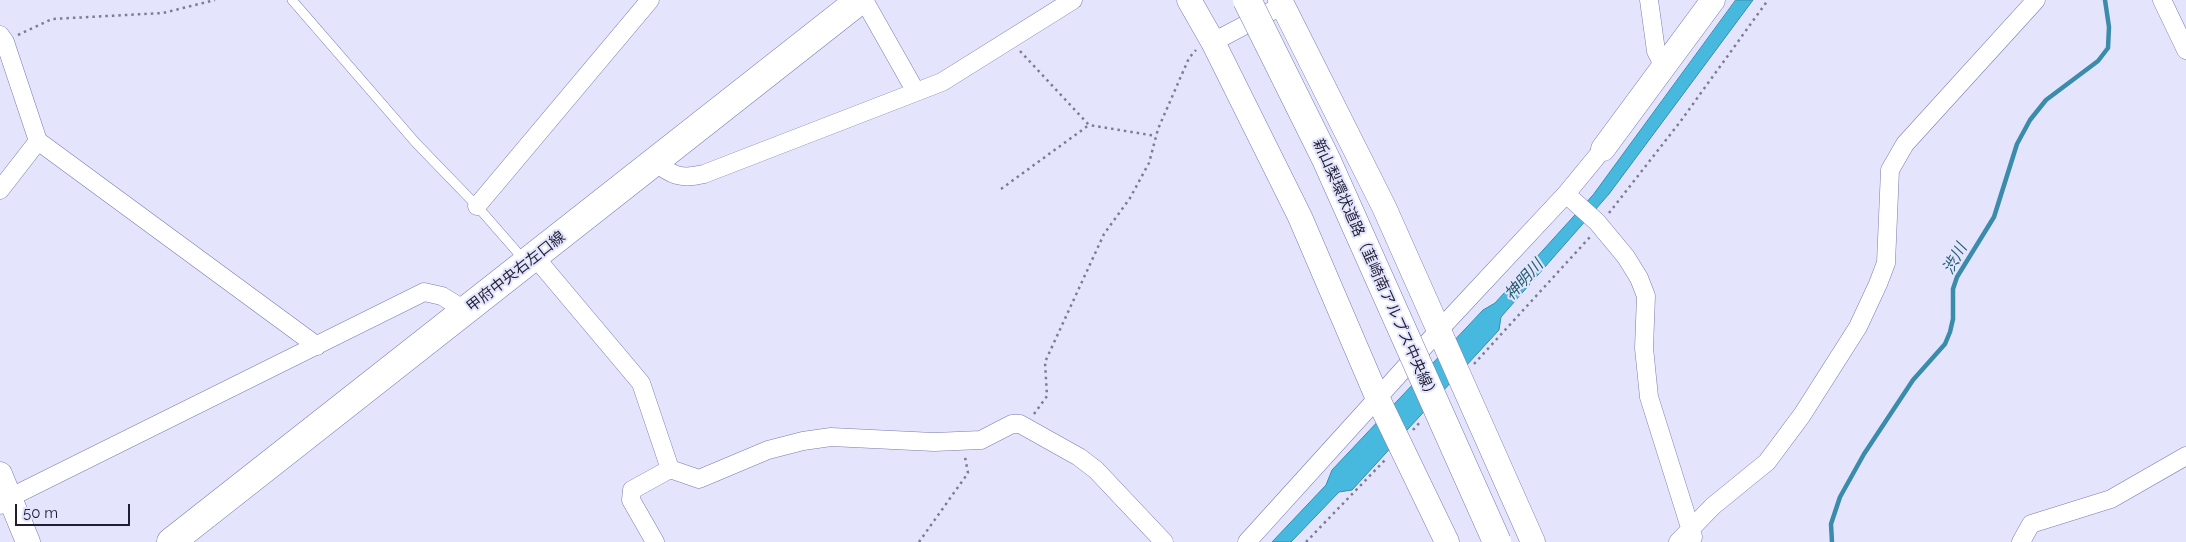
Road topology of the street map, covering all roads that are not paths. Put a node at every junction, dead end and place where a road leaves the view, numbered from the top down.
1 (292, 0) edge
2 (650, 0) edge
3 (862, 0) edge
4 (1074, 0) edge
5 (1189, 0) edge
6 (1247, 0) edge
7 (1649, 0) edge
8 (1713, 0) edge
9 (2036, 0) edge
10 (2162, 0) edge
11 (1281, 2) edge
12 (3, 38) edge
13 (1213, 42) junction
14 (2186, 50) edge
15 (1664, 67) junction
16 (916, 92) junction
17 (38, 141) junction
18 (1603, 149) joint
19 (654, 161) junction
20 (0, 190) edge
21 (1569, 197) junction
22 (477, 206) junction
23 (531, 260) junction
24 (466, 311) junction
25 (1443, 336) junction
26 (317, 346) junction
27 (1381, 405) junction
28 (2186, 456) edge
29 (670, 469) junction
30 (0, 474) edge
31 (5, 501) edge
32 (1692, 535) edge
33 (28, 542) edge
34 (171, 542) edge
35 (655, 542) edge
36 (1164, 542) edge
37 (1247, 542) edge
38 (1447, 542) edge
39 (1497, 542) edge
40 (1533, 542) edge
41 (1678, 542) edge
42 (2021, 542) edge

1 - 22 lane
2 - 22 street
3 - 16 street
3 - 19 main road, 甲府中央右左口線
4 - 16 street
5 - 13 street
6 - 39 main road, 新山梨環状道路（韮崎南アルプス中央線）, bridge
7 - 15 street
8 - 15 street
9 - 32 street
10 - 14 street
11 - 13 street
11 - 25 street
12 - 17 street
13 - 27 street
15 - 18 street
16 - 19 street
17 - 20 street
17 - 26 street
18 - 21 street
19 - 23 main road, 甲府中央右左口線
21 - 25 street
21 - 32 street
22 - 23 lane
23 - 24 main road, 甲府中央右左口線
23 - 29 street
24 - 26 street
24 - 34 main road, 甲府中央右左口線
25 - 27 street
25 - 40 street
26 - 31 street
27 - 37 street
27 - 38 street
28 - 42 street
29 - 35 street
29 - 36 street
30 - 31 street
31 - 33 street
32 - 41 street

